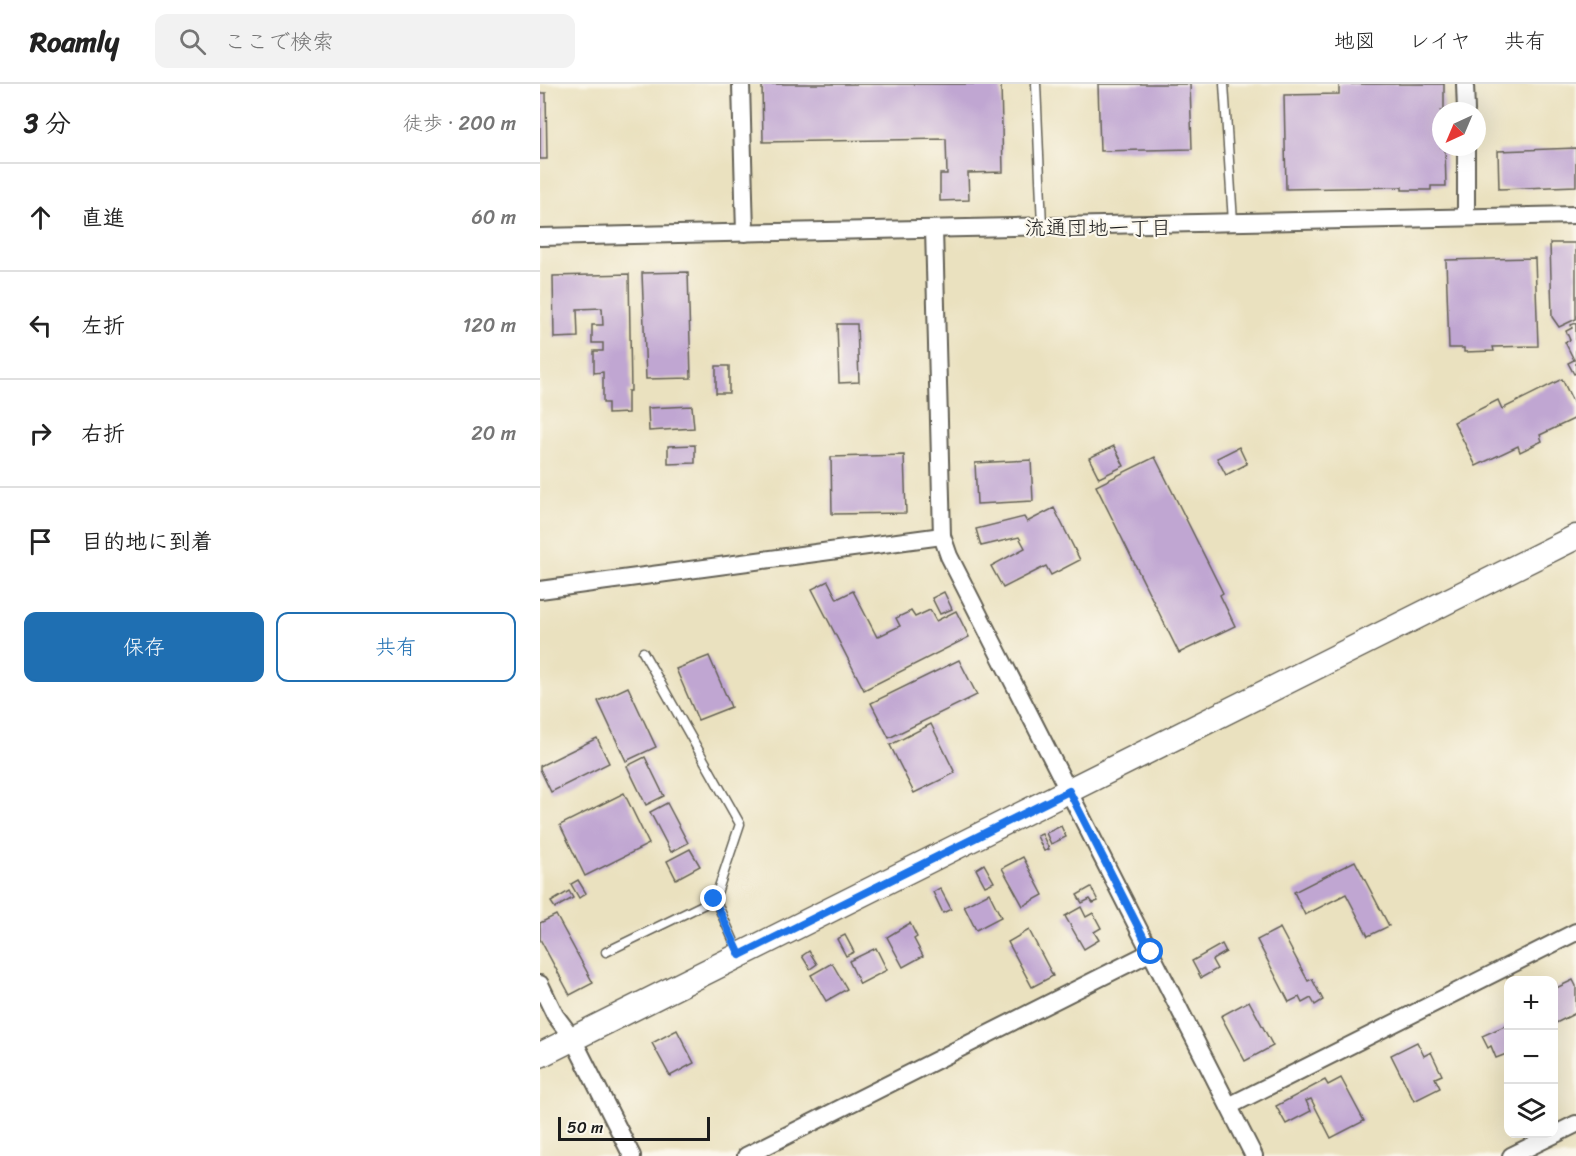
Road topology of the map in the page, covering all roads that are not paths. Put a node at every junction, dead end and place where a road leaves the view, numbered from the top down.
1 (741, 84) edge
2 (1036, 84) edge
3 (1224, 84) edge
4 (1465, 84) edge
5 (1466, 102) edge
6 (1466, 156) edge
7 (1576, 215) edge
8 (1466, 218) junction
9 (1233, 222) junction
10 (1042, 226) junction
11 (934, 228) junction
12 (745, 233) junction
13 (540, 237) edge
14 (942, 536) junction
15 (1576, 537) edge
16 (540, 590) edge
17 (643, 652) dead end
18 (1069, 791) junction
19 (714, 899) junction
20 (1576, 932) edge
21 (606, 952) dead end
22 (1151, 952) junction
23 (740, 955) junction
24 (540, 984) edge
25 (573, 1039) junction
26 (540, 1055) edge
27 (1229, 1106) junction
28 (1576, 1124) edge
29 (632, 1156) edge
30 (746, 1156) edge
31 (1254, 1156) edge
32 (1511, 1156) edge

1 - 12 street
2 - 10 lane
3 - 9 lane
4 - 5 street
6 - 8 street
7 - 8 street
8 - 9 street
9 - 10 street
10 - 11 street
11 - 12 street
11 - 14 street
12 - 13 street
14 - 16 street
14 - 18 street
15 - 18 street
17 - 19 lane
18 - 22 street
18 - 23 street
19 - 21 lane
19 - 23 lane
20 - 27 street
22 - 27 street
22 - 30 street
23 - 25 street
24 - 25 street
25 - 26 street
25 - 29 street
27 - 31 street
28 - 32 street

